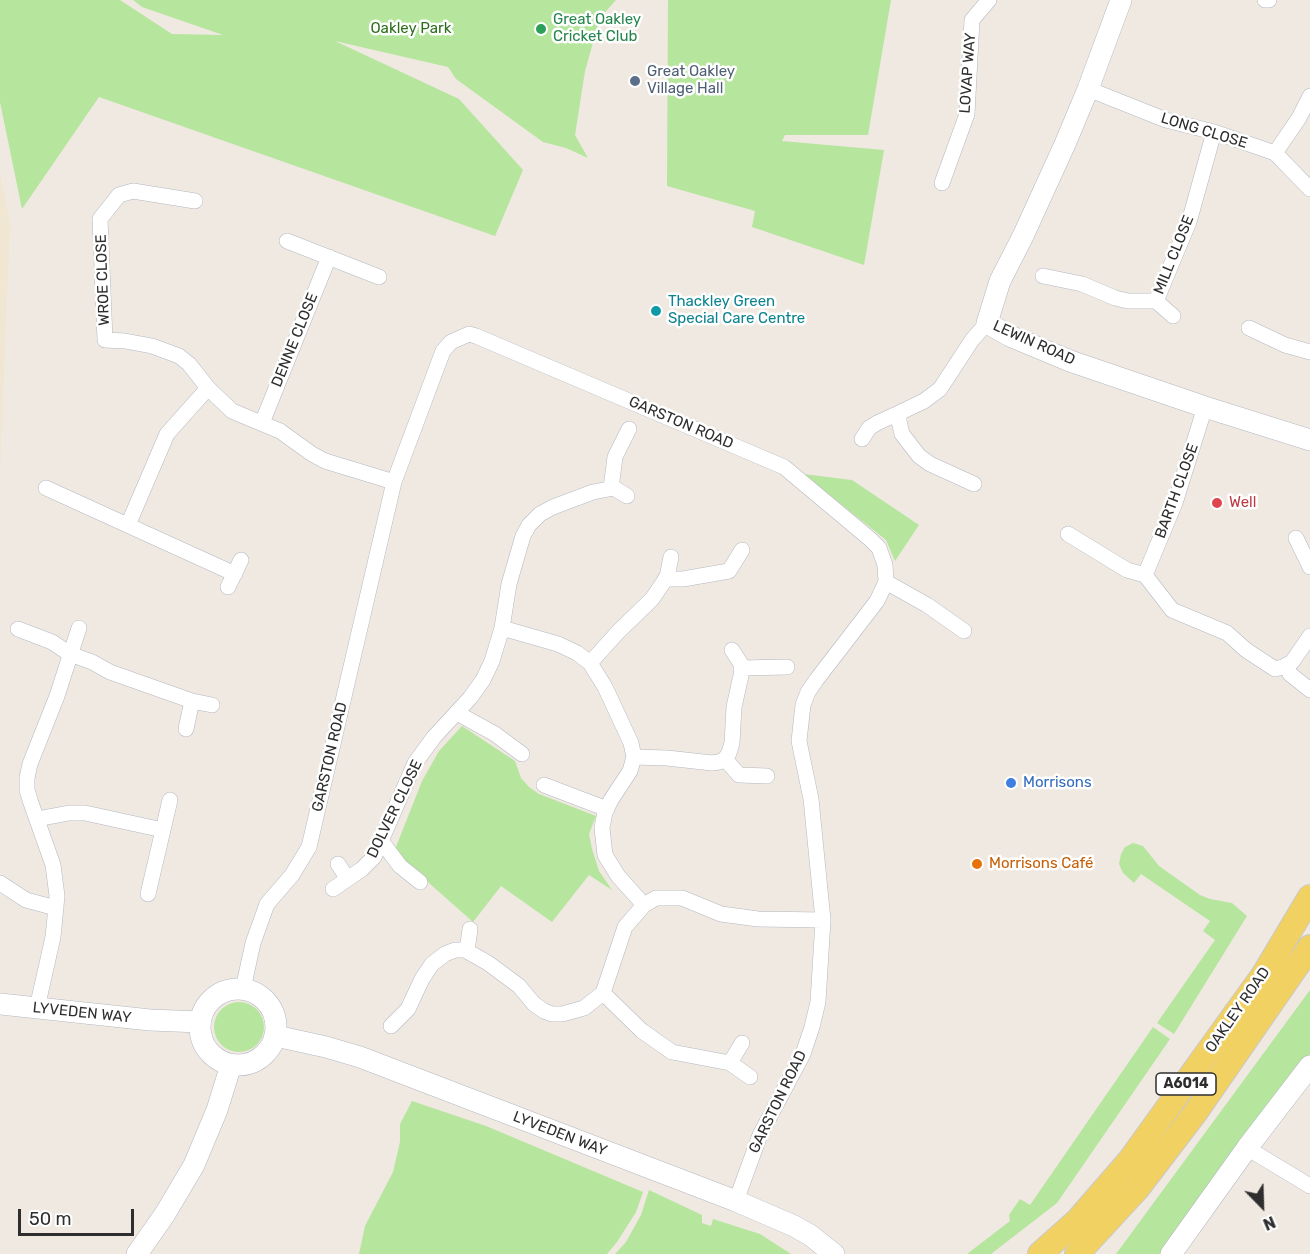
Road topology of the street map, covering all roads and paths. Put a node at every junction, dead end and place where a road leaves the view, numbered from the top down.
1 (989, 0) edge
2 (1121, 0) edge
3 (1088, 88) junction
4 (1310, 96) edge
5 (1214, 132) junction
6 (1275, 153) junction
7 (942, 183) dead end
8 (1310, 189) edge
9 (195, 201) dead end
10 (287, 241) dead end
11 (329, 257) junction
12 (1043, 276) dead end
13 (379, 277) dead end
14 (1156, 302) junction
15 (1173, 316) dead end
16 (987, 323) junction
17 (1249, 328) dead end
18 (1310, 352) edge
19 (208, 388) junction
20 (1205, 407) junction
21 (899, 413) junction
22 (262, 423) junction
23 (629, 429) dead end
24 (862, 439) dead end
25 (1310, 440) edge
26 (394, 482) junction
27 (974, 484) dead end
28 (46, 488) dead end
29 (611, 488) junction
30 (627, 496) dead end
31 (128, 525) junction
32 (1068, 534) dead end
33 (1296, 538) dead end
34 (742, 550) dead end
35 (671, 556) dead end
36 (1310, 567) edge
37 (235, 574) dead end
38 (1145, 574) junction
39 (665, 579) junction
40 (886, 582) junction
41 (79, 628) dead end
42 (502, 628) junction
43 (18, 629) dead end
44 (964, 631) dead end
45 (1310, 636) edge
46 (732, 650) dead end
47 (70, 654) junction
48 (590, 663) junction
49 (1286, 665) junction
50 (787, 667) dead end
51 (741, 668) junction
52 (1310, 690) edge
53 (192, 701) junction
54 (212, 705) dead end
55 (457, 713) junction
56 (186, 729) dead end
57 (522, 754) dead end
58 (634, 757) junction
59 (725, 759) junction
60 (767, 776) dead end
61 (544, 785) dead end
62 (170, 800) dead end
63 (607, 809) junction
64 (37, 819) junction
65 (163, 830) junction
66 (382, 842) junction
67 (338, 864) dead end
68 (347, 878) junction
69 (420, 882) dead end
70 (0, 883) edge
71 (333, 889) dead end
72 (148, 894) dead end
73 (1310, 897) edge
74 (644, 905) junction
75 (56, 908) junction
76 (823, 920) junction
77 (470, 929) dead end
78 (1310, 948) edge
79 (467, 951) junction
80 (243, 989) junction
81 (603, 993) junction
82 (0, 1004) edge
83 (37, 1008) junction
84 (200, 1023) junction
85 (391, 1026) dead end
86 (276, 1036) junction
87 (741, 1043) dead end
88 (730, 1063) junction
89 (231, 1065) junction
90 (1310, 1066) edge
91 (750, 1077) dead end
92 (1247, 1148) junction
93 (1310, 1186) edge
94 (736, 1201) junction
95 (137, 1254) edge
96 (834, 1254) edge
97 (1041, 1254) edge
98 (1077, 1254) edge
99 (1172, 1254) edge

1 - 7 street, LOVAP WAY
2 - 3 street, LEWIN ROAD
3 - 5 street, LONG CLOSE
3 - 16 street, LEWIN ROAD
4 - 6 street
5 - 6 street, LONG CLOSE
5 - 14 street, MILL CLOSE
6 - 8 street, LONG CLOSE
9 - 19 street, WROE CLOSE
10 - 11 street
11 - 13 street
11 - 22 street, DENNE CLOSE
12 - 14 street, MILL CLOSE
14 - 15 street
16 - 20 street, LEWIN ROAD
16 - 21 street
17 - 18 street
19 - 22 street
19 - 31 street
20 - 25 street, LEWIN ROAD
20 - 38 street, BARTH CLOSE
21 - 24 street
21 - 27 street
22 - 26 street
23 - 29 street
26 - 40 street, GARSTON ROAD
26 - 80 street, GARSTON ROAD
28 - 31 street
29 - 30 street
29 - 42 street, DOLVER CLOSE
31 - 37 street
32 - 38 street
33 - 36 street
34 - 39 street
35 - 39 street
38 - 49 street
39 - 48 street
40 - 44 street
40 - 76 street, GARSTON ROAD
41 - 47 street
42 - 48 street
42 - 55 street, DOLVER CLOSE
43 - 47 street
45 - 49 street
46 - 51 street
47 - 53 street
47 - 64 street
48 - 58 street
49 - 52 street
50 - 51 street
51 - 59 street
53 - 54 street
53 - 56 street
55 - 57 street
55 - 66 street, DOLVER CLOSE
58 - 59 street
58 - 63 street
59 - 60 street
61 - 63 street
62 - 65 street
63 - 74 street
64 - 65 street
64 - 75 street
65 - 72 street
66 - 68 street, DOLVER CLOSE
66 - 69 street
67 - 68 street
68 - 71 street, DOLVER CLOSE
70 - 75 street
73 - 97 main road, OAKLEY ROAD / A6014
74 - 76 street
74 - 81 street
75 - 83 street
76 - 94 street, GARSTON ROAD
77 - 79 street
78 - 98 main road, OAKLEY ROAD / A6014
79 - 81 street
79 - 85 street
80 - 84 street
80 - 86 street
81 - 88 street
82 - 83 street, LYVEDEN WAY
83 - 84 street, LYVEDEN WAY
84 - 89 street
86 - 89 street
86 - 94 street, LYVEDEN WAY
87 - 88 street
88 - 91 street
89 - 95 street
90 - 92 street
92 - 93 street
92 - 99 street
94 - 96 street, LYVEDEN WAY

